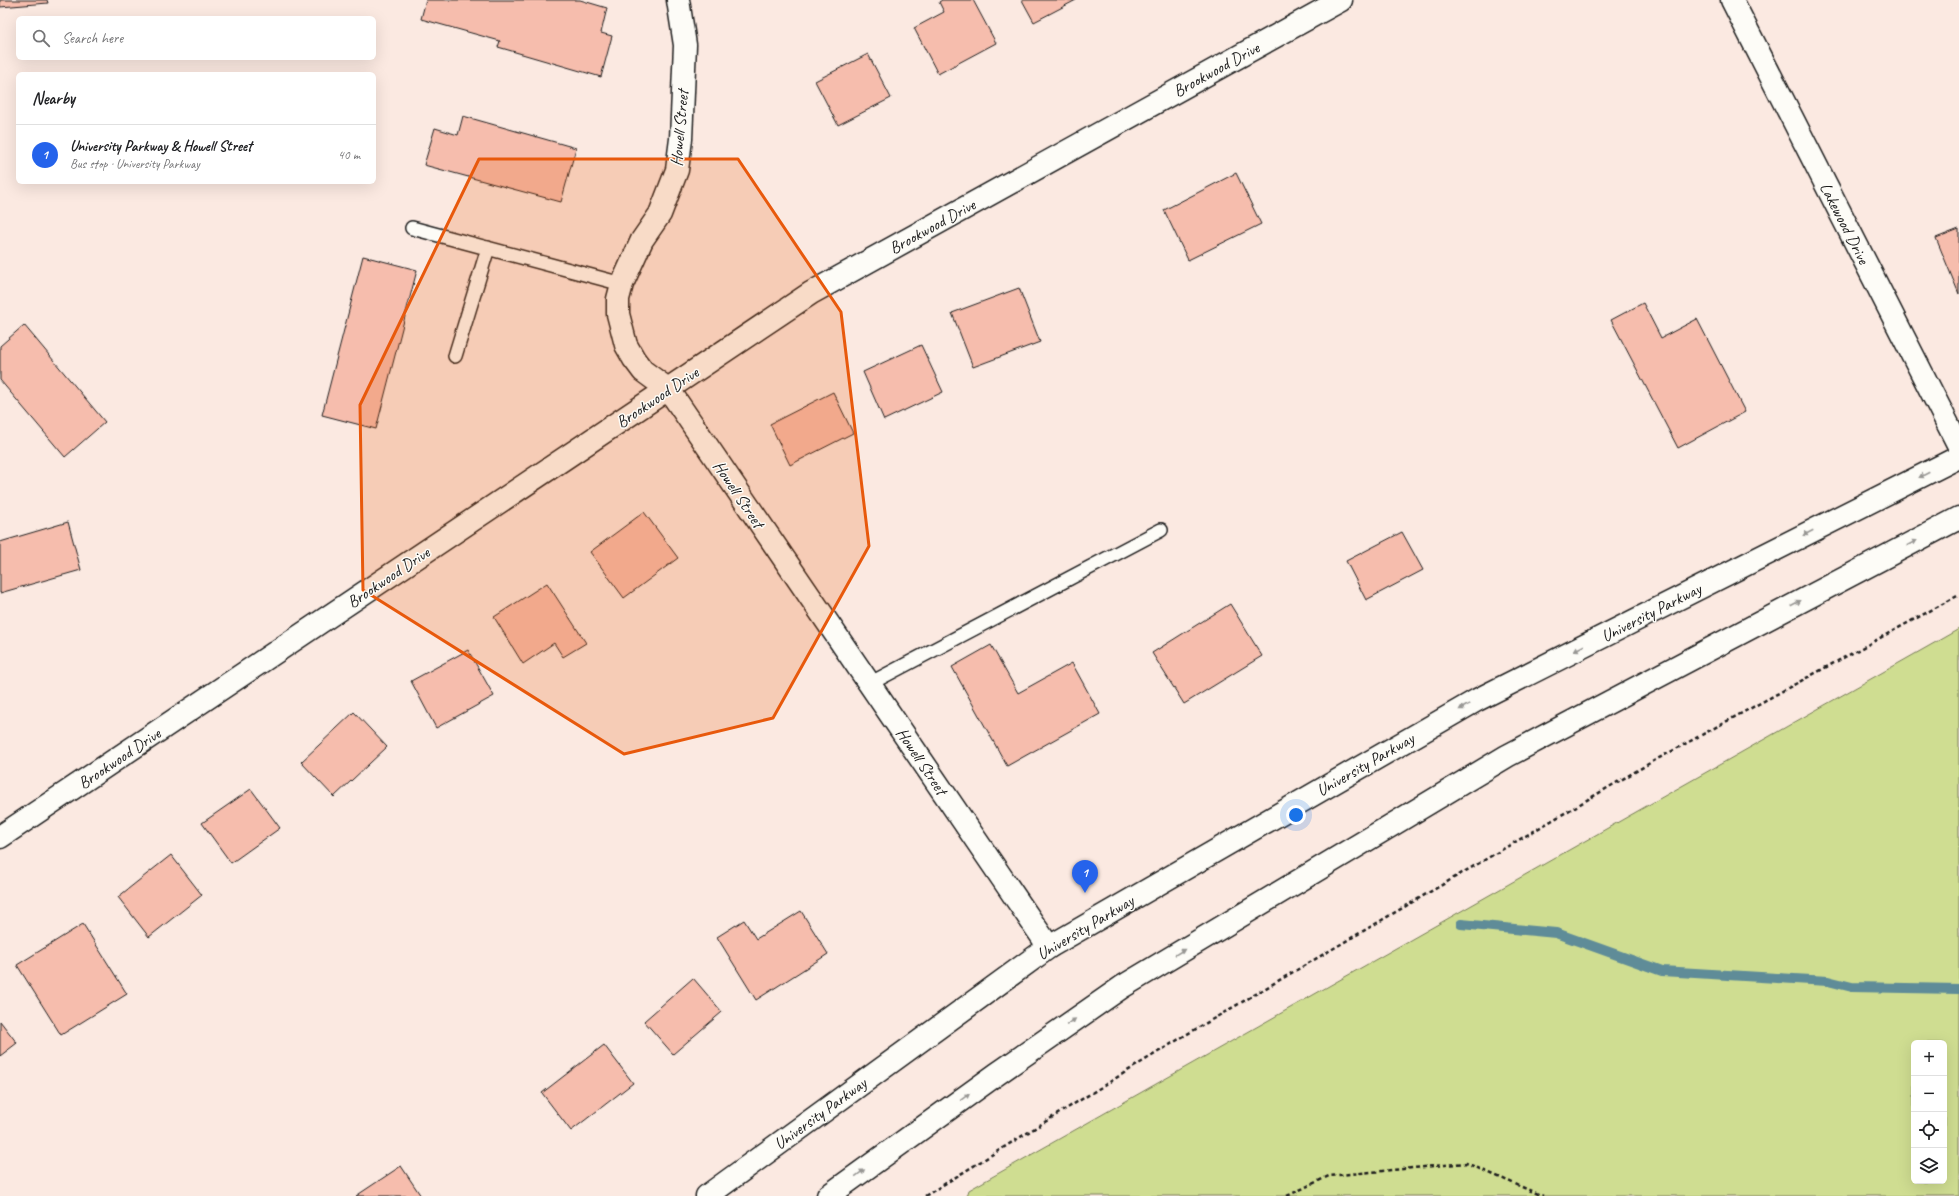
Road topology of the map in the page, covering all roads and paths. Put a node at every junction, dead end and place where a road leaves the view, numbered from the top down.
1 (678, 0) edge
2 (1341, 0) edge
3 (1732, 0) edge
4 (412, 228) dead end
5 (488, 248) junction
6 (622, 284) junction
7 (455, 356) dead end
8 (668, 390) junction
9 (1959, 446) edge
10 (1959, 457) edge
11 (1959, 518) edge
12 (1161, 530) dead end
13 (1959, 596) edge
14 (869, 684) junction
15 (0, 837) edge
16 (1048, 947) junction
17 (707, 1196) edge
18 (828, 1196) edge
19 (925, 1196) edge
20 (1287, 1196) edge
21 (1543, 1196) edge

1 - 6 street, Howell Street
2 - 8 street, Brookwood Drive
3 - 9 street, Lakewood Drive
4 - 5 lane
5 - 6 lane
5 - 7 lane
6 - 8 street, Howell Street
8 - 14 street, Howell Street
8 - 15 street, Brookwood Drive
10 -> 16 street, University Parkway
18 -> 11 street
12 - 14 lane
13 - 19 path
14 - 16 street, Howell Street
16 - 17 street, University Parkway
20 - 21 path

